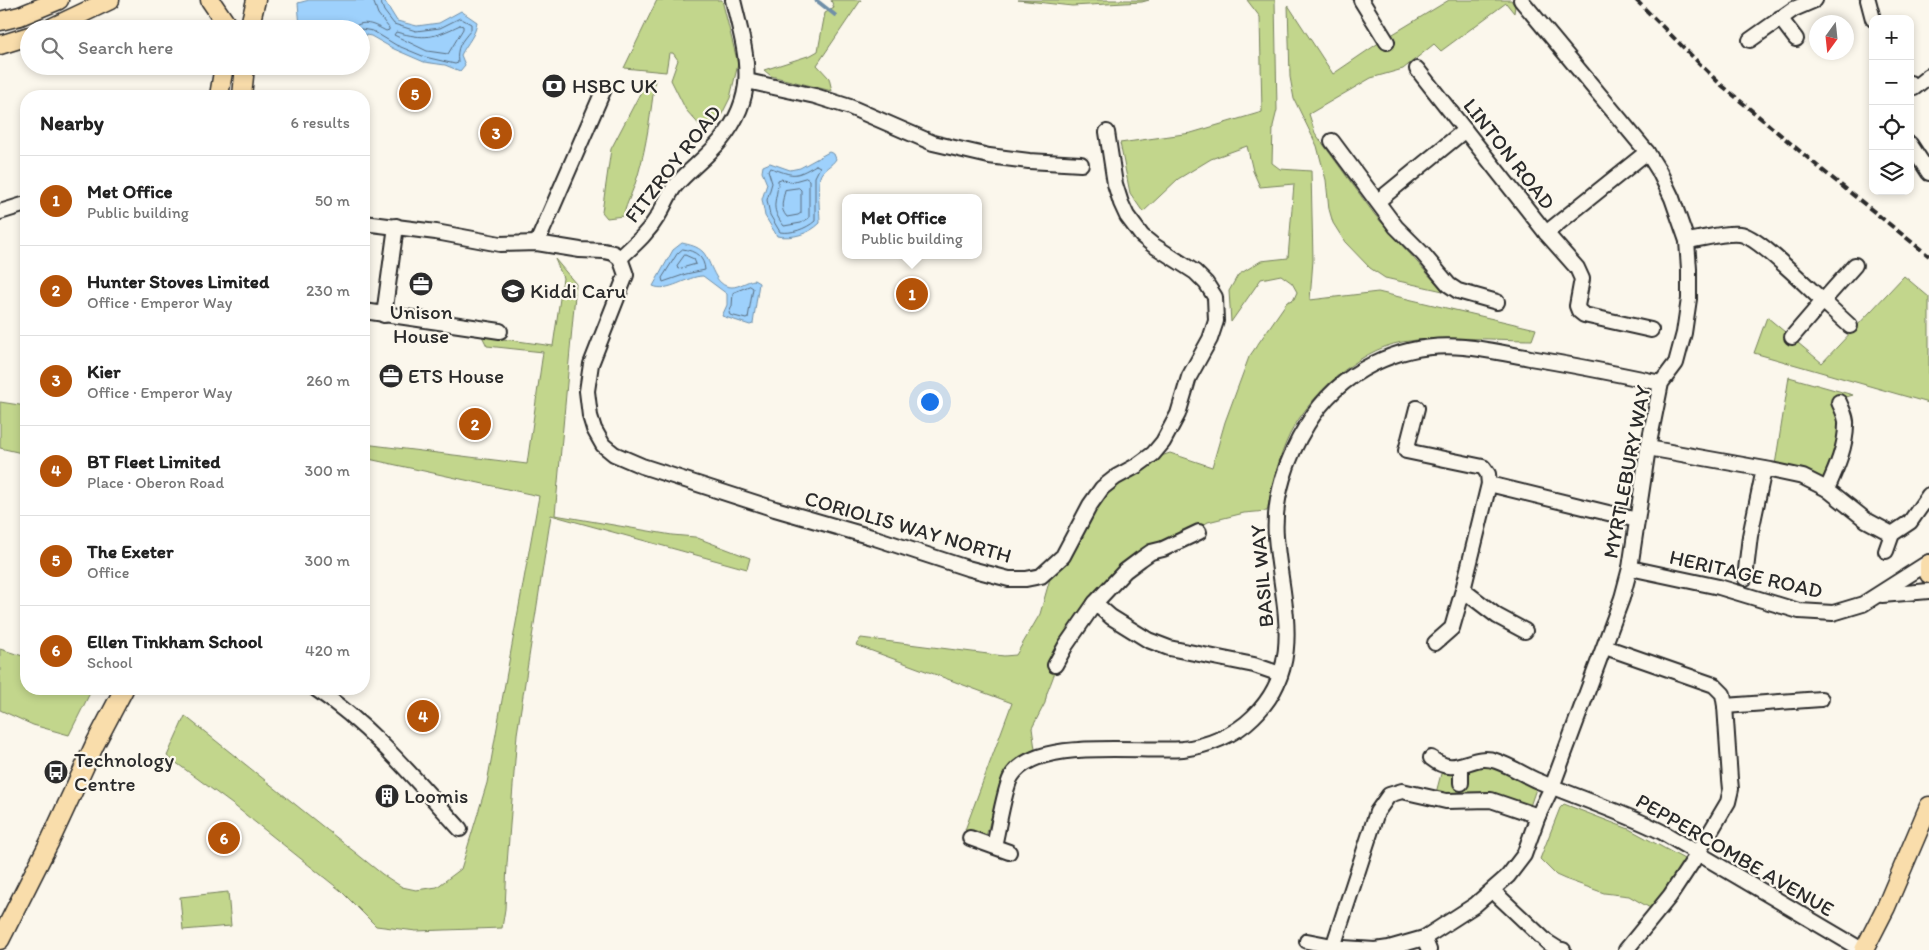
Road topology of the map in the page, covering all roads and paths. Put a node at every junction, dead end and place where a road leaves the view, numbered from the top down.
1 (59, 0) edge
2 (110, 0) edge
3 (210, 0) edge
4 (222, 0) edge
5 (256, 0) edge
6 (733, 0) edge
7 (1361, 0) edge
8 (1521, 0) edge
9 (1815, 0) edge
10 (1868, 0) edge
11 (1872, 15) edge
12 (1780, 18) junction
13 (68, 20) edge
14 (223, 20) edge
15 (226, 20) edge
16 (251, 20) edge
17 (0, 21) edge
18 (20, 39) edge
19 (1796, 39) dead end
20 (1750, 40) dead end
21 (1387, 42) dead end
22 (0, 45) edge
23 (1417, 69) dead end
24 (222, 75) edge
25 (244, 75) edge
26 (1929, 76) edge
27 (747, 81) junction
28 (1914, 88) edge
29 (604, 89) dead end
30 (220, 90) edge
31 (243, 90) edge
32 (1465, 130) junction
33 (1107, 132) dead end
34 (1332, 141) dead end
35 (1914, 150) edge
36 (1647, 152) junction
37 (1081, 164) dead end
38 (1929, 172) edge
39 (1378, 201) junction
40 (20, 206) edge
41 (0, 212) edge
42 (370, 224) edge
43 (396, 226) junction
44 (1546, 233) junction
45 (1687, 241) junction
46 (537, 243) junction
47 (620, 258) junction
48 (1855, 265) dead end
49 (1823, 301) junction
50 (1497, 302) dead end
51 (370, 312) edge
52 (384, 315) junction
53 (1850, 326) dead end
54 (1650, 330) dead end
55 (500, 331) dead end
56 (1792, 337) dead end
57 (1661, 384) junction
58 (1839, 402) dead end
59 (1417, 408) dead end
60 (1648, 448) junction
61 (1764, 469) junction
62 (1489, 484) junction
63 (1827, 489) junction
64 (1929, 495) edge
65 (1637, 520) junction
66 (1199, 532) dead end
67 (1892, 534) junction
68 (1886, 551) dead end
69 (1929, 563) edge
70 (1630, 568) junction
71 (1929, 574) edge
72 (1745, 578) dead end
73 (1463, 590) junction
74 (1929, 591) edge
75 (1879, 595) junction
76 (1095, 604) junction
77 (1524, 631) dead end
78 (1435, 643) dead end
79 (1605, 647) junction
80 (1055, 665) dead end
81 (1280, 674) junction
82 (121, 695) edge
83 (325, 695) edge
84 (1821, 699) dead end
85 (1725, 706) junction
86 (1431, 758) dead end
87 (1460, 765) junction
88 (1461, 783) dead end
89 (1552, 787) junction
90 (1929, 806) edge
91 (1538, 816) junction
92 (460, 829) dead end
93 (970, 838) dead end
94 (994, 846) junction
95 (1009, 852) dead end
96 (1697, 853) junction
97 (1493, 891) junction
98 (0, 940) edge
99 (1307, 941) dead end
100 (1426, 944) edge
101 (1333, 946) junction
102 (1563, 950) edge
103 (1626, 950) edge
104 (1863, 950) edge

1 - 17 main road
2 - 13 main road
3 - 14 main road
4 - 15 main road
5 - 16 main road
6 - 27 street, FITZROY ROAD
7 - 21 street
8 - 36 street, MYRTLEBURY WAY
9 - 12 street
10 - 11 street
12 - 19 street
12 - 20 street
18 - 22 main road
23 - 32 street, LINTON ROAD
24 - 30 main road
25 - 31 main road
26 - 28 street
27 - 37 street
27 - 47 street, FITZROY ROAD
29 - 46 street
32 - 39 street
32 - 44 street, LINTON ROAD
33 - 47 street, CORIOLIS WAY NORTH
34 - 39 street
35 - 38 street
36 - 44 street, LINTON ROAD
36 - 45 street, MYRTLEBURY WAY
39 - 50 street
40 - 41 street
42 - 43 street
43 - 46 street
43 - 52 street
44 - 54 street
45 - 49 street
45 - 57 street, MYRTLEBURY WAY
46 - 47 street
48 - 49 street
49 - 53 street
49 - 56 street
51 - 52 street
52 - 55 street
57 - 60 street, MYRTLEBURY WAY
57 - 81 street, BASIL WAY
58 - 63 street
59 - 62 street
60 - 61 street
60 - 65 street, MYRTLEBURY WAY
61 - 63 street
61 - 72 street
62 - 65 street
62 - 73 street
63 - 67 street
64 - 67 street
65 - 70 street, MYRTLEBURY WAY
66 - 76 street
67 - 68 street
69 - 71 main road
69 - 75 street, HERITAGE ROAD
70 - 75 street, HERITAGE ROAD
70 - 79 street, MYRTLEBURY WAY
73 - 77 street
73 - 78 street
74 - 75 street, HERITAGE ROAD
76 - 80 street
76 - 81 street
79 - 85 street
79 - 89 street, MYRTLEBURY WAY
81 - 94 street, BASIL WAY
82 - 98 main road
83 - 92 street
84 - 85 street
85 - 96 street
86 - 87 street, PEPPERCOMBE AVENUE
87 - 88 street
87 - 89 street, PEPPERCOMBE AVENUE
89 - 91 street
89 - 96 street, PEPPERCOMBE AVENUE
90 - 104 main road
91 - 97 street
91 - 101 street
93 - 94 street
94 - 95 street
96 - 103 street
96 - 104 street, PEPPERCOMBE AVENUE
97 - 100 street
97 - 102 street
99 - 101 street
100 - 101 street

